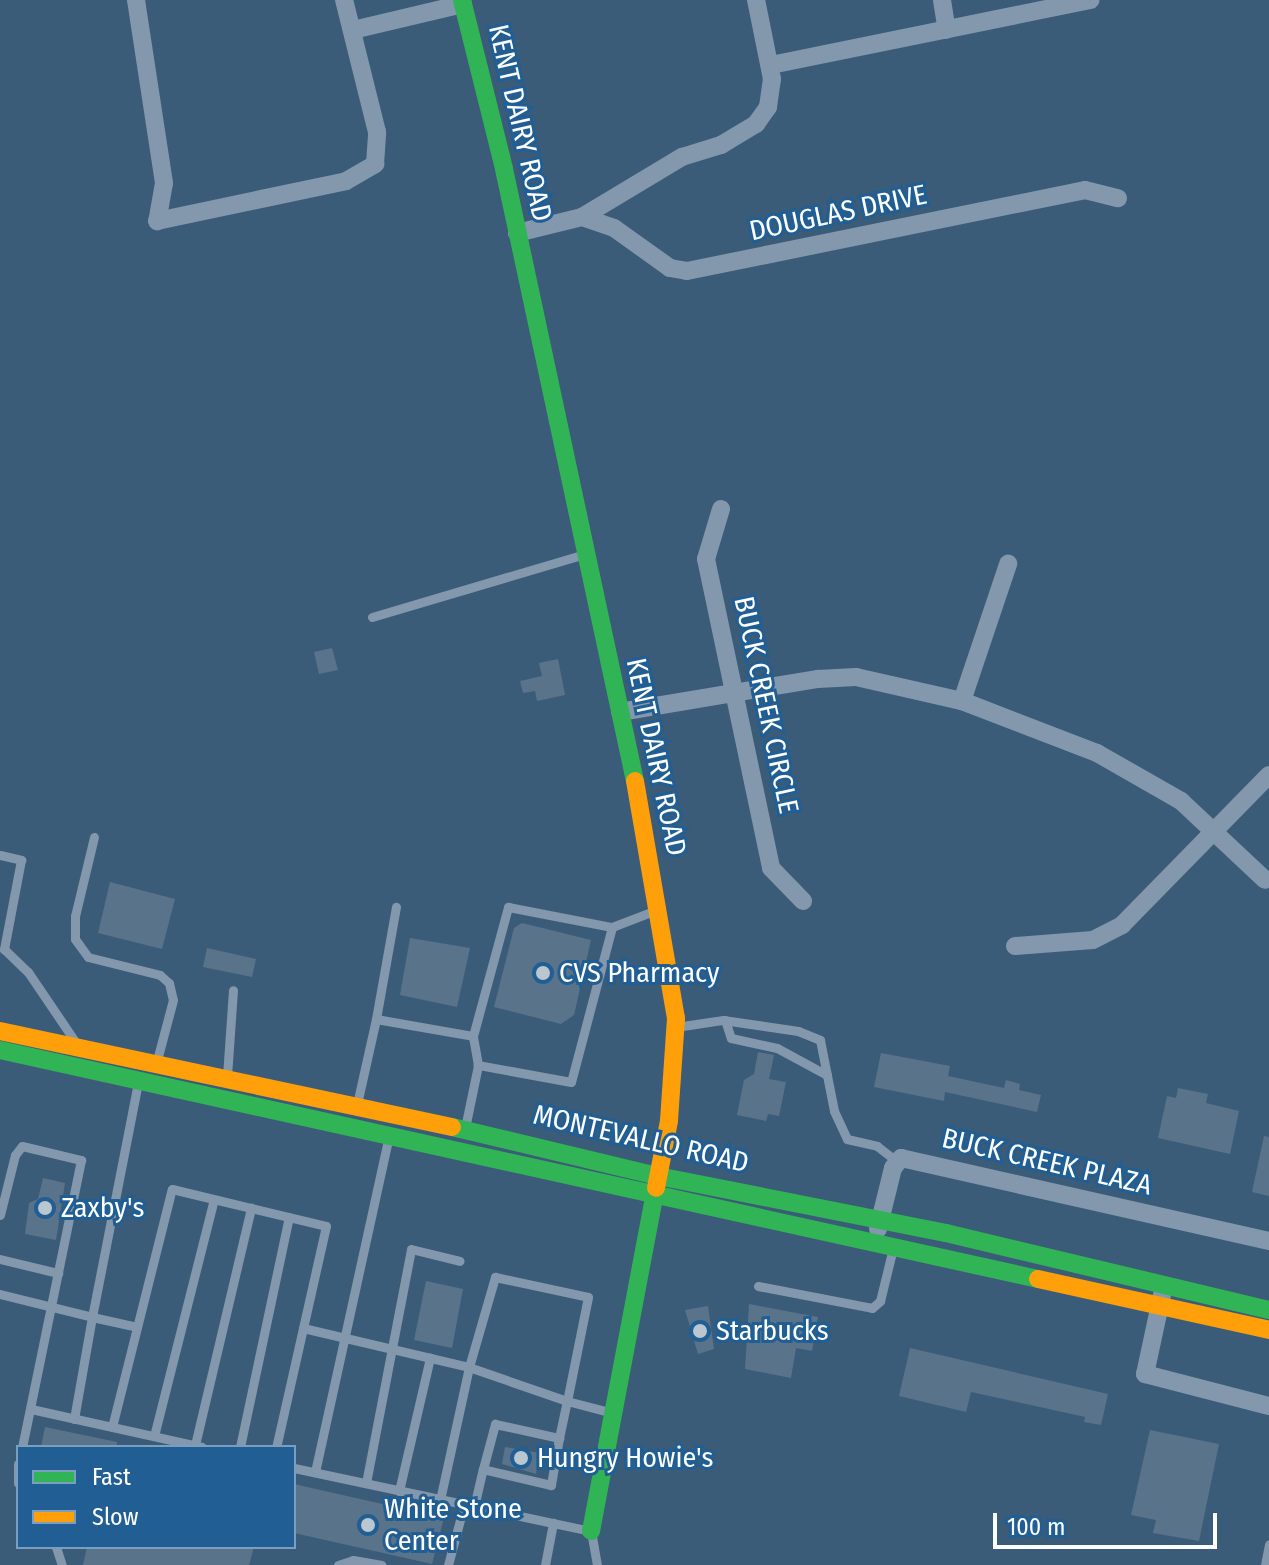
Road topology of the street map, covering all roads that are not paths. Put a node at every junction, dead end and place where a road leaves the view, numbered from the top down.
1 (136, 0) edge
2 (344, 0) edge
3 (756, 0) edge
4 (942, 0) edge
5 (1090, 0) edge
6 (462, 2) edge
7 (353, 30) junction
8 (947, 30) junction
9 (771, 65) junction
10 (1118, 198) dead end
11 (582, 217) junction
12 (517, 233) junction
13 (721, 509) dead end
14 (585, 554) junction
15 (1008, 564) dead end
16 (372, 617) dead end
17 (734, 692) junction
18 (962, 701) junction
19 (620, 712) junction
20 (1269, 775) edge
21 (1214, 831) junction
22 (94, 837) dead end
23 (0, 855) edge
24 (1265, 880) dead end
25 (803, 901) dead end
26 (396, 907) dead end
27 (660, 909) junction
28 (612, 927) junction
29 (1015, 946) dead end
30 (233, 990) dead end
31 (376, 1019) junction
32 (725, 1020) junction
33 (675, 1027) junction
34 (0, 1031) edge
35 (473, 1036) junction
36 (78, 1046) junction
37 (0, 1050) edge
38 (157, 1061) junction
39 (478, 1065) junction
40 (827, 1075) junction
41 (227, 1076) junction
42 (146, 1081) junction
43 (357, 1104) junction
44 (465, 1128) junction
45 (390, 1133) junction
46 (896, 1161) junction
47 (656, 1185) junction
48 (214, 1199) junction
49 (251, 1208) junction
50 (0, 1215) edge
51 (289, 1217) junction
52 (881, 1220) junction
53 (1269, 1241) edge
54 (884, 1246) junction
55 (0, 1259) edge
56 (460, 1261) dead end
57 (58, 1273) junction
58 (758, 1286) dead end
59 (1165, 1286) junction
60 (0, 1294) edge
61 (1158, 1306) junction
62 (50, 1307) junction
63 (1269, 1310) edge
64 (92, 1317) junction
65 (137, 1327) junction
66 (303, 1328) junction
67 (1269, 1330) edge
68 (345, 1337) junction
69 (389, 1347) junction
70 (430, 1358) junction
71 (469, 1367) junction
72 (567, 1401) junction
73 (1269, 1406) edge
74 (31, 1409) junction
75 (613, 1413) junction
76 (74, 1419) junction
77 (112, 1427) junction
78 (154, 1436) junction
79 (559, 1438) junction
80 (22, 1445) edge
81 (194, 1445) edge
82 (198, 1445) edge
83 (240, 1445) edge
84 (276, 1445) edge
85 (296, 1468) edge
86 (483, 1469) junction
87 (315, 1472) junction
88 (366, 1483) junction
89 (399, 1491) junction
90 (440, 1500) junction
91 (469, 1506) junction
92 (553, 1523) junction
93 (591, 1531) junction
94 (1269, 1544) edge
95 (338, 1565) edge
96 (382, 1565) edge
97 (448, 1565) edge
98 (545, 1565) edge
99 (597, 1565) edge
100 (1265, 1565) edge

1 - 7 street
2 - 7 street
3 - 9 street
4 - 8 street
5 - 8 street
6 - 7 street
6 - 12 main road, KENT DAIRY ROAD
8 - 9 street
9 - 11 street
10 - 11 street, DOUGLAS DRIVE
11 - 12 street
12 - 14 main road, KENT DAIRY ROAD
13 - 17 street, BUCK CREEK CIRCLE
14 - 16 lane
14 - 19 main road, KENT DAIRY ROAD
15 - 18 street
17 - 18 street
17 - 19 street
17 - 25 street, BUCK CREEK CIRCLE
18 - 21 street
19 - 27 main road, KENT DAIRY ROAD
20 - 21 street
21 - 24 street
21 - 29 street
22 - 38 lane
23 - 36 lane
26 - 31 lane
27 - 28 lane
27 - 33 main road, KENT DAIRY ROAD
28 - 35 lane
28 - 39 lane
30 - 41 lane
31 - 35 lane
31 - 43 lane
32 - 33 lane
32 - 40 lane
32 - 40 lane
33 - 47 main road, KENT DAIRY ROAD
34 - 36 main road, MONTEVALLO ROAD
35 - 39 lane
36 - 38 main road, MONTEVALLO ROAD
37 - 42 main road, MONTEVALLO ROAD
38 - 41 main road, MONTEVALLO ROAD
38 - 42 lane
39 - 44 lane
40 - 46 lane
41 - 43 main road, MONTEVALLO ROAD
42 - 45 main road, MONTEVALLO ROAD
42 - 64 lane
43 - 44 main road, MONTEVALLO ROAD
44 - 47 main road, MONTEVALLO ROAD
45 - 47 main road, MONTEVALLO ROAD
45 - 68 lane
46 - 52 street
46 - 53 street, BUCK CREEK PLAZA
47 - 52 main road, MONTEVALLO ROAD
47 - 54 main road, MONTEVALLO ROAD
47 - 75 main road, KENT DAIRY ROAD
48 - 49 lane
48 - 65 lane
48 - 78 lane
49 - 51 lane
49 - 82 lane
50 - 57 lane
51 - 66 lane
51 - 83 lane
52 - 54 street
52 - 59 main road, MONTEVALLO ROAD
54 - 58 lane
54 - 61 main road, MONTEVALLO ROAD
55 - 57 lane
56 - 69 lane
57 - 62 lane
59 - 61 street
59 - 63 main road, MONTEVALLO ROAD
60 - 62 lane
61 - 67 main road, MONTEVALLO ROAD
61 - 73 street
62 - 64 lane
62 - 74 lane
64 - 65 lane
64 - 76 lane
65 - 77 lane
66 - 68 lane
66 - 84 lane
68 - 69 lane
68 - 87 lane
69 - 70 lane
69 - 88 lane
70 - 71 lane
70 - 89 lane
71 - 72 lane
71 - 72 lane
71 - 90 lane
72 - 75 lane
72 - 79 lane
74 - 76 lane
74 - 80 lane
75 - 93 main road, KENT DAIRY ROAD
76 - 77 lane
77 - 78 lane
78 - 81 lane
79 - 86 lane
79 - 86 lane
85 - 87 lane
86 - 91 lane
87 - 88 lane
88 - 89 lane
89 - 90 lane
90 - 91 lane
91 - 92 lane
91 - 97 lane
92 - 93 lane
92 - 98 lane
93 - 99 lane
94 - 100 lane
95 - 96 lane

